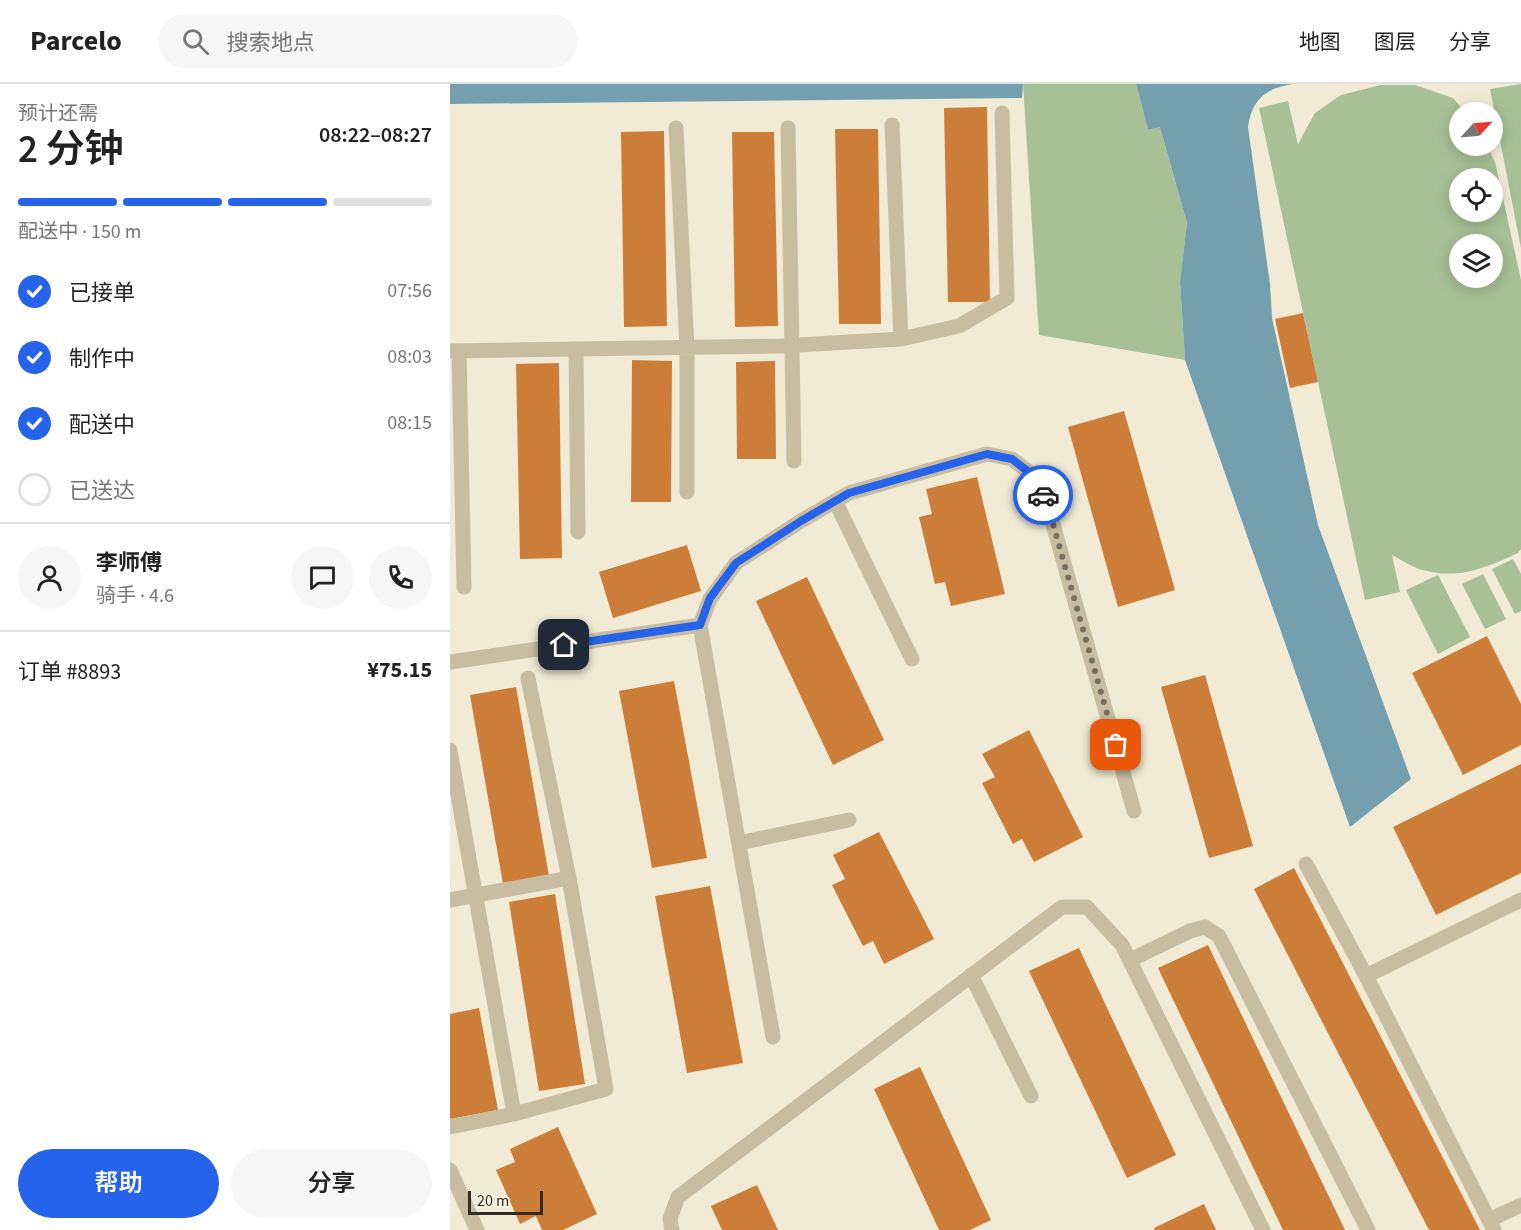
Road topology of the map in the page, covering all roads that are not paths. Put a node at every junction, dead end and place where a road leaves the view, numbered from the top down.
1 (1002, 113) dead end
2 (892, 125) dead end
3 (676, 128) dead end
4 (788, 128) dead end
5 (901, 339) junction
6 (793, 345) junction
7 (687, 348) junction
8 (576, 349) junction
9 (455, 351) edge
10 (794, 461) dead end
11 (687, 492) dead end
12 (835, 501) junction
13 (578, 532) dead end
14 (464, 587) dead end
15 (700, 625) junction
16 (912, 659) dead end
17 (450, 662) edge
18 (528, 678) dead end
19 (450, 750) edge
20 (1134, 811) dead end
21 (849, 820) dead end
22 (739, 843) junction
23 (1306, 864) dead end
24 (569, 878) junction
25 (476, 895) junction
26 (450, 900) edge
27 (1521, 900) edge
28 (1130, 960) junction
29 (971, 975) junction
30 (1366, 976) junction
31 (773, 1037) dead end
32 (1031, 1096) dead end
33 (514, 1114) junction
34 (450, 1127) edge
35 (450, 1170) edge
36 (1521, 1204) edge
37 (1492, 1225) edge
38 (477, 1230) edge
39 (672, 1230) edge
40 (1263, 1230) edge
41 (1368, 1230) edge

1 - 5 lane
2 - 5 lane
3 - 7 lane
4 - 6 lane
5 - 6 lane
6 - 7 lane
6 - 10 lane
7 - 8 lane
7 - 11 lane
8 - 9 lane
8 - 13 lane
9 - 14 lane
12 - 15 lane
12 - 16 lane
12 - 20 lane
15 - 17 lane
15 - 22 lane
18 - 24 lane
19 - 25 lane
21 - 22 lane
22 - 31 lane
23 - 30 lane
24 - 25 lane
24 - 33 lane
25 - 26 lane
25 - 33 lane
27 - 30 lane
28 - 29 lane
28 - 40 lane
28 - 41 lane
29 - 32 lane
29 - 39 lane
30 - 37 lane
33 - 34 lane
35 - 38 lane
36 - 37 lane

